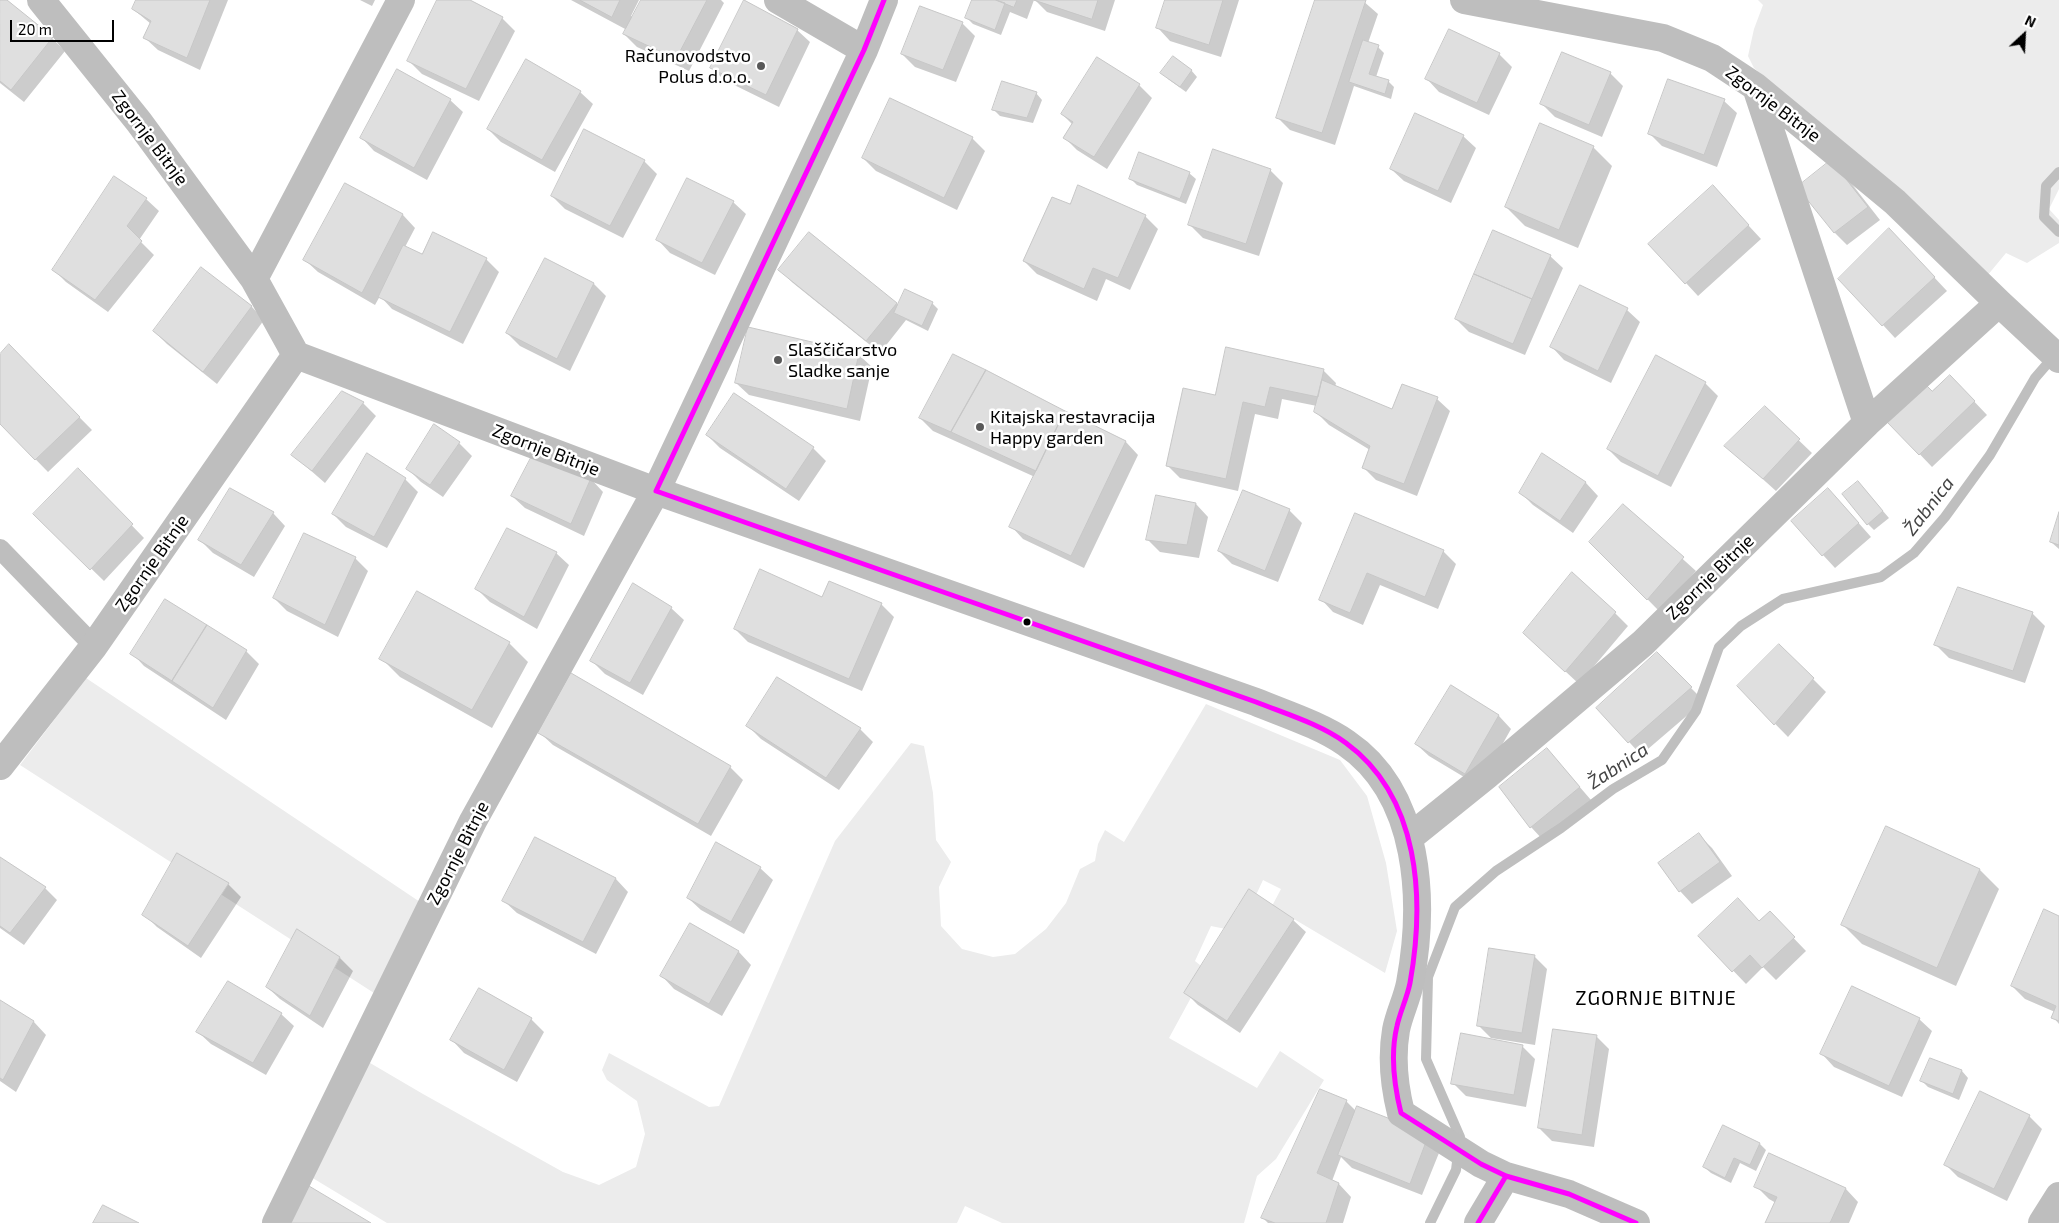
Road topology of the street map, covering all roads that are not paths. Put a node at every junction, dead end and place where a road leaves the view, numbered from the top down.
1 (41, 0) edge
2 (401, 0) edge
3 (778, 0) edge
4 (884, 0) edge
5 (1464, 0) edge
6 (864, 50) junction
7 (1756, 87) junction
8 (254, 280) junction
9 (1999, 303) junction
10 (296, 355) junction
11 (2059, 358) edge
12 (1867, 423) junction
13 (656, 492) junction
14 (0, 549) edge
15 (94, 646) junction
16 (0, 766) edge
17 (1410, 837) junction
18 (1506, 1176) junction
19 (2059, 1196) edge
20 (276, 1223) edge
21 (1478, 1223) edge
22 (1636, 1223) edge
23 (2042, 1223) edge

1 - 8 street, Zgornje Bitnje
2 - 8 street
3 - 6 street
4 - 6 street, Zgornje Bitnje
5 - 7 street, Zgornje Bitnje
6 - 13 street, Zgornje Bitnje
7 - 9 street, Zgornje Bitnje
7 - 12 street
8 - 10 street, Zgornje Bitnje
9 - 11 street, Zgornje Bitnje
9 - 12 street, Zgornje Bitnje
10 - 13 street, Zgornje Bitnje
10 - 15 street, Zgornje Bitnje
12 - 17 street, Zgornje Bitnje
13 - 17 street, Zgornje Bitnje
13 - 20 street, Zgornje Bitnje
14 - 15 lane
15 - 16 street, Zgornje Bitnje
17 - 18 street, Zgornje Bitnje
18 - 21 street
18 - 22 street, Zgornje Bitnje
19 - 23 street

